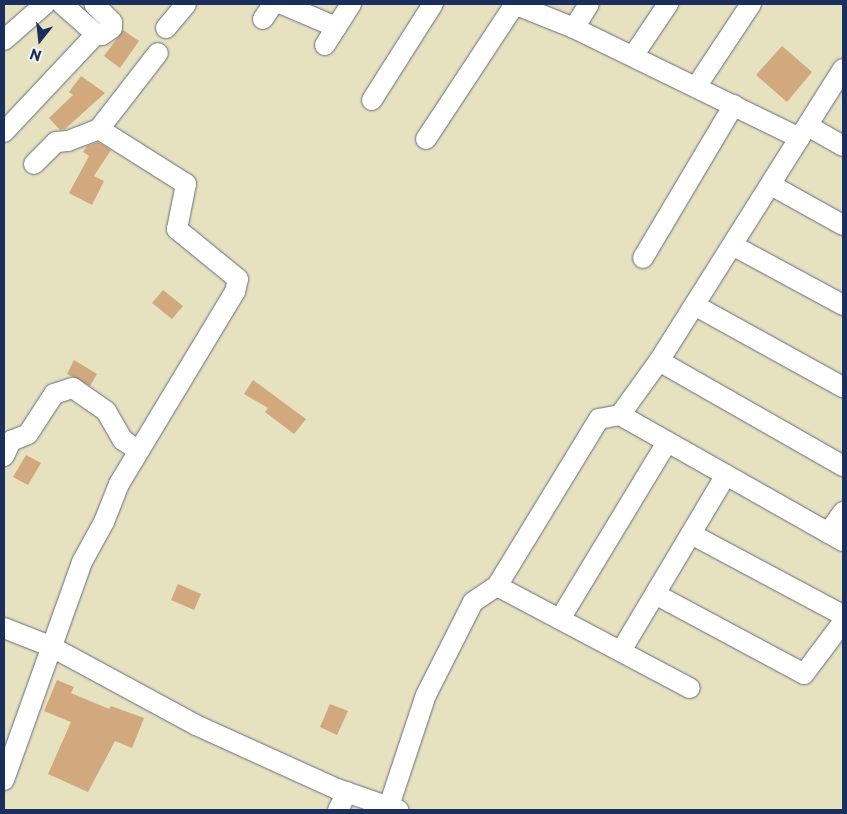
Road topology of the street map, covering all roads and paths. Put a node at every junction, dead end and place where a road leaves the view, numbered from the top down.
1 (45, 4) edge
2 (62, 4) edge
3 (94, 4) edge
4 (186, 4) edge
5 (282, 4) edge
6 (351, 4) edge
7 (433, 4) edge
8 (515, 4) edge
9 (589, 4) edge
10 (668, 4) edge
11 (751, 4) edge
12 (336, 27) junction
13 (166, 28) dead end
14 (574, 28) junction
15 (96, 34) junction
16 (4, 40) edge
17 (325, 44) dead end
18 (158, 53) dead end
19 (633, 56) junction
20 (843, 70) edge
21 (696, 87) junction
22 (372, 100) dead end
23 (734, 105) junction
24 (99, 129) junction
25 (4, 132) edge
26 (804, 132) junction
27 (426, 139) dead end
28 (843, 146) edge
29 (34, 164) dead end
30 (771, 185) junction
31 (843, 225) edge
32 (734, 246) junction
33 (643, 258) dead end
34 (843, 305) edge
35 (696, 306) junction
36 (659, 361) junction
37 (843, 387) edge
38 (620, 415) junction
39 (667, 442) junction
40 (138, 451) junction
41 (4, 456) edge
42 (843, 466) edge
43 (726, 475) junction
44 (843, 512) edge
45 (690, 534) junction
46 (836, 537) edge
47 (497, 586) junction
48 (655, 594) junction
49 (843, 615) edge
50 (560, 619) junction
51 (843, 622) edge
52 (4, 628) edge
53 (50, 646) junction
54 (621, 652) junction
55 (690, 688) dead end
56 (4, 780) edge
57 (347, 792) junction
58 (394, 808) edge
59 (338, 810) edge

1 - 16 street
2 - 15 street
3 - 15 street
4 - 13 street
5 - 12 street
6 - 12 street
7 - 22 street
8 - 14 street
8 - 27 street
9 - 14 street
10 - 19 street
11 - 21 street
12 - 17 street
14 - 19 street
15 - 25 street
18 - 24 street
19 - 21 street
20 - 26 street
21 - 23 street
23 - 26 street
23 - 33 street
24 - 29 street
24 - 40 street
26 - 28 street
26 - 30 street
30 - 31 street
30 - 32 street
32 - 34 street
32 - 35 street
35 - 36 street
35 - 37 street
36 - 38 street
36 - 42 street
38 - 39 street
38 - 47 street
39 - 43 street
39 - 50 street
40 - 41 street
40 - 53 street
43 - 45 street
43 - 46 street
44 - 46 street
45 - 48 street
45 - 49 street
47 - 50 street
47 - 58 street
48 - 51 street
48 - 54 street
50 - 54 street
52 - 53 street
53 - 56 street
53 - 57 street
54 - 55 street
57 - 58 street
57 - 59 street

